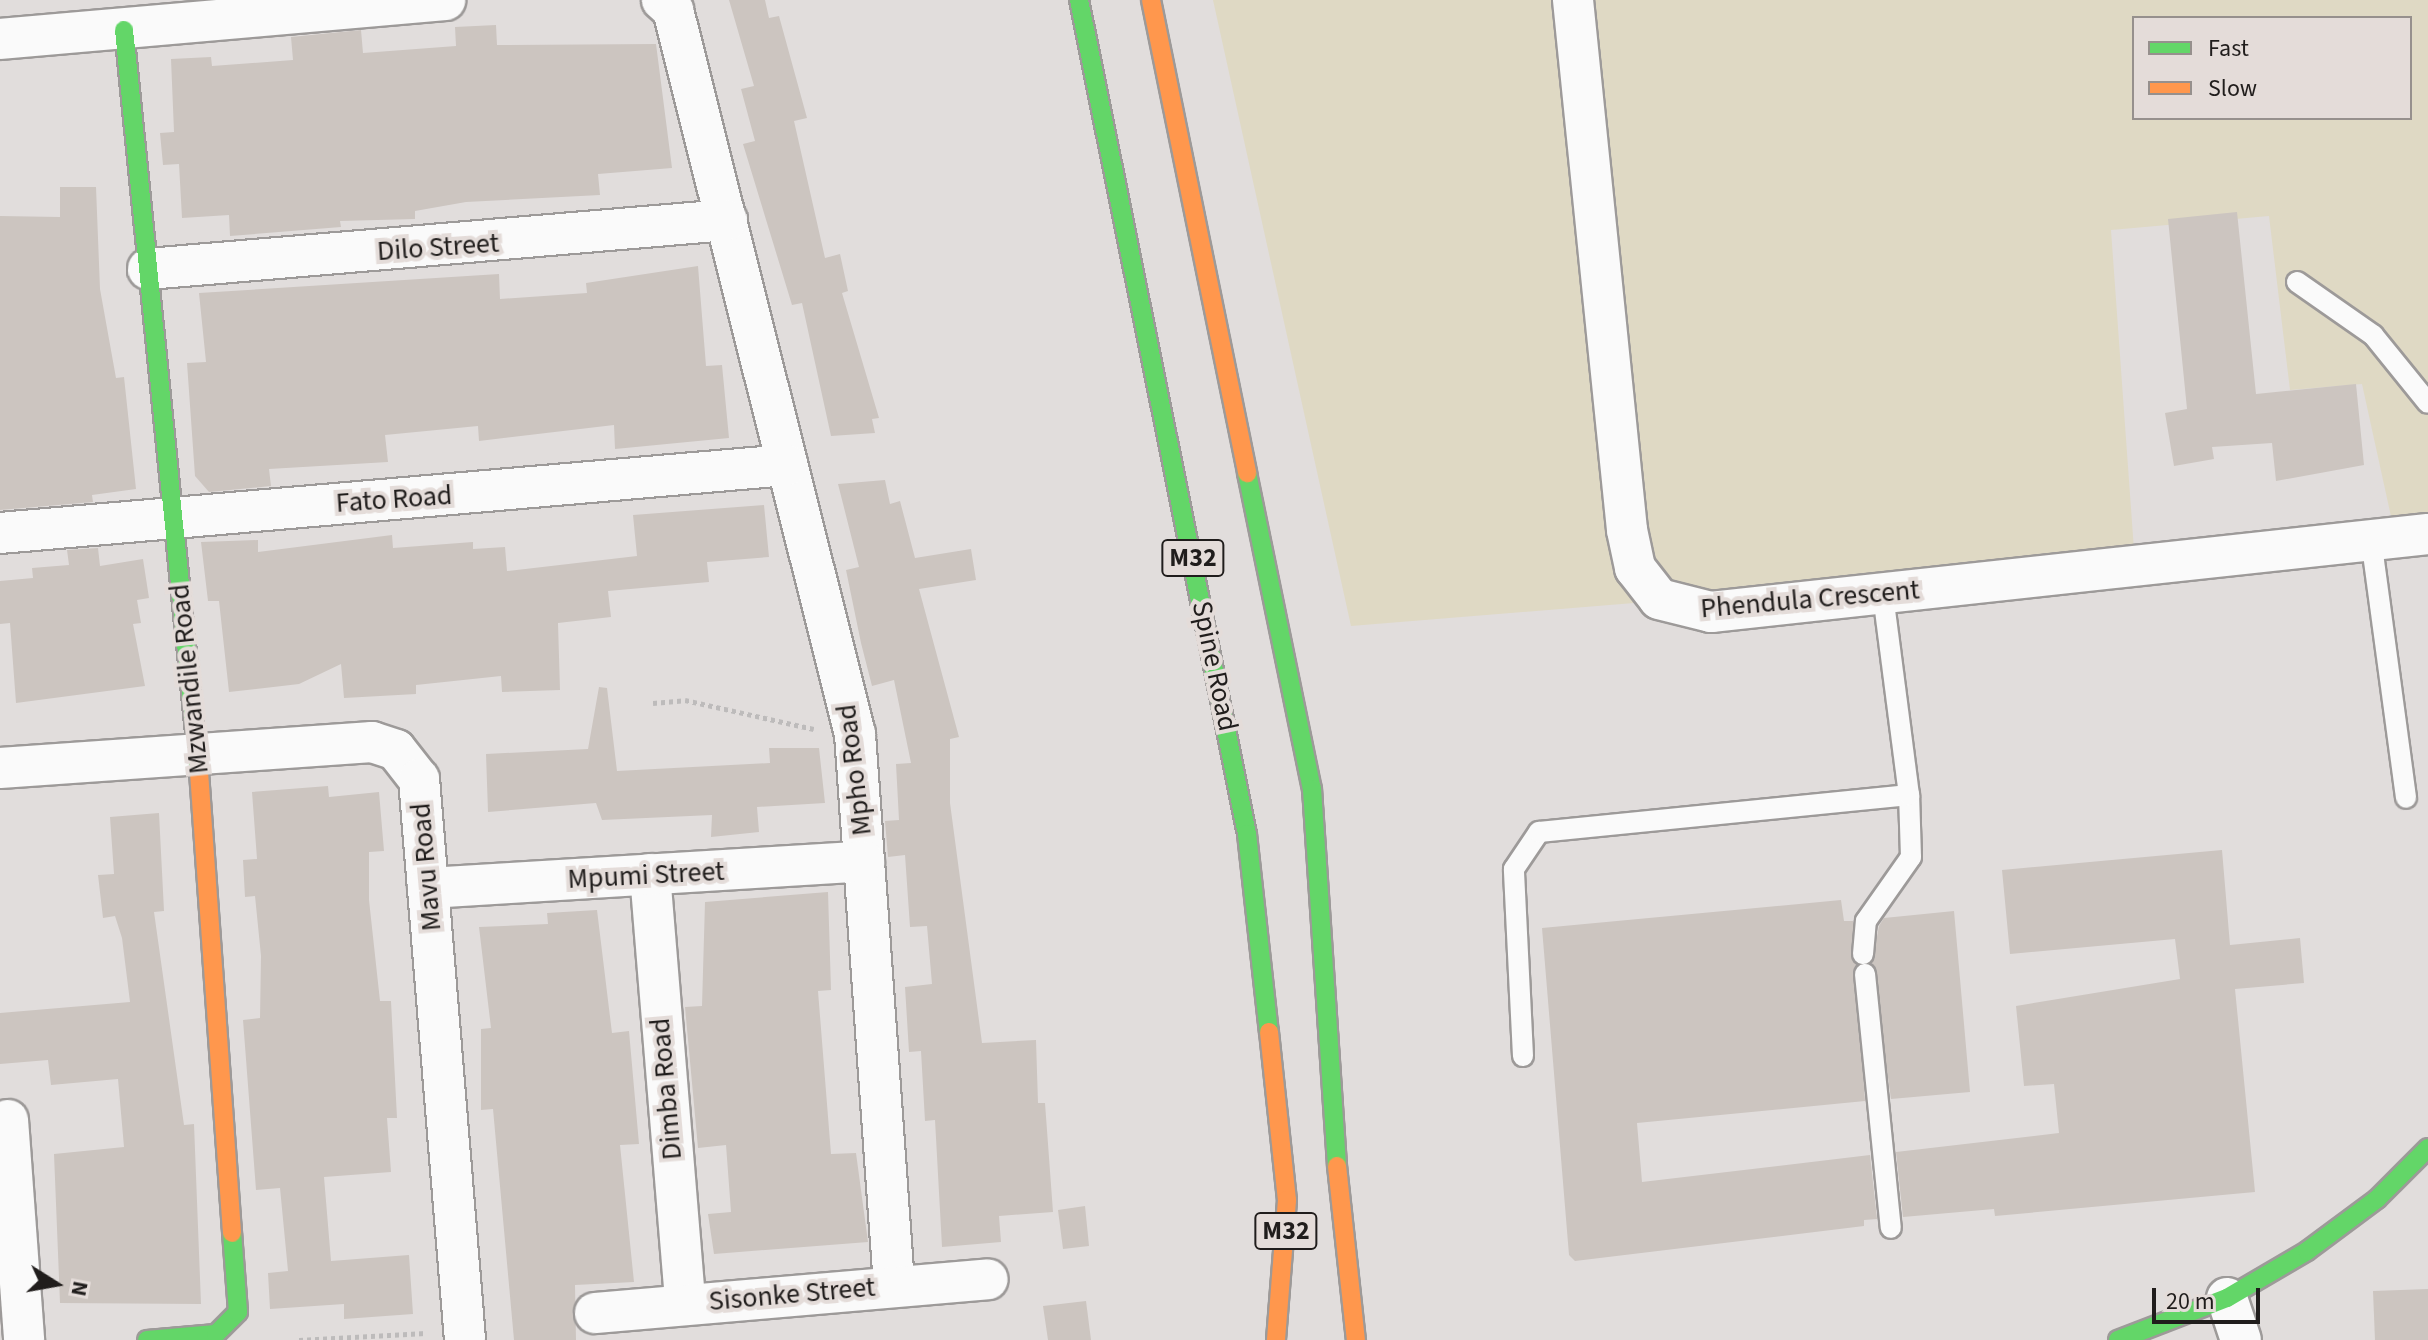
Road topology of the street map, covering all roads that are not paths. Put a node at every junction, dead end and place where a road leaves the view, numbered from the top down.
1 (445, 0) edge
2 (662, 0) edge
3 (1079, 0) edge
4 (1151, 0) edge
5 (1573, 0) edge
6 (124, 30) junction
7 (0, 39) edge
8 (727, 220) junction
9 (148, 269) junction
10 (2297, 282) dead end
11 (2428, 403) edge
12 (787, 465) junction
13 (173, 517) junction
14 (0, 533) edge
15 (2428, 534) edge
16 (2372, 546) junction
17 (1883, 594) junction
18 (198, 754) junction
19 (0, 768) edge
20 (1909, 795) junction
21 (2406, 798) dead end
22 (864, 861) junction
23 (650, 874) junction
24 (428, 888) junction
25 (1523, 1056) dead end
26 (8, 1120) dead end
27 (2428, 1148) edge
28 (1891, 1228) dead end
29 (988, 1279) dead end
30 (894, 1285) junction
31 (2227, 1298) junction
32 (685, 1304) junction
33 (595, 1313) dead end
34 (464, 1335) edge
35 (24, 1340) edge
36 (147, 1340) edge
37 (1276, 1340) edge
38 (1356, 1340) edge
39 (2118, 1340) edge
40 (2241, 1340) edge

1 - 6 street
2 - 8 street, Mpho Road
3 - 37 main road, Spine Road / M32
4 - 38 main road, M32
5 - 17 street, Phendula Crescent
6 - 7 street
6 - 9 main road, Mzwandile Road
8 - 9 street, Dilo Street
8 - 12 street, Mpho Road
9 - 13 main road, Mzwandile Road
10 - 11 lane
12 - 13 street, Fato Road
12 - 22 street, Mpho Road
13 - 14 street, Fato Road
13 - 18 main road, Mzwandile Road
15 - 16 street, Phendula Crescent
16 - 17 street, Phendula Crescent
16 - 21 lane
17 - 20 lane
18 - 19 street, Mavu Road
18 - 24 street, Mavu Road
18 - 36 main road, Mzwandile Road
20 - 25 lane
20 - 28 lane
22 - 23 street, Mpumi Street
22 - 30 street, Mpho Road
23 - 24 street, Mpumi Street
23 - 32 street, Dimba Road
24 - 34 street, Mavu Road
26 - 35 street
27 - 31 main road
29 - 30 street, Sisonke Street
30 - 32 street, Sisonke Street
31 - 39 main road
31 - 40 street
32 - 33 street, Sisonke Street

